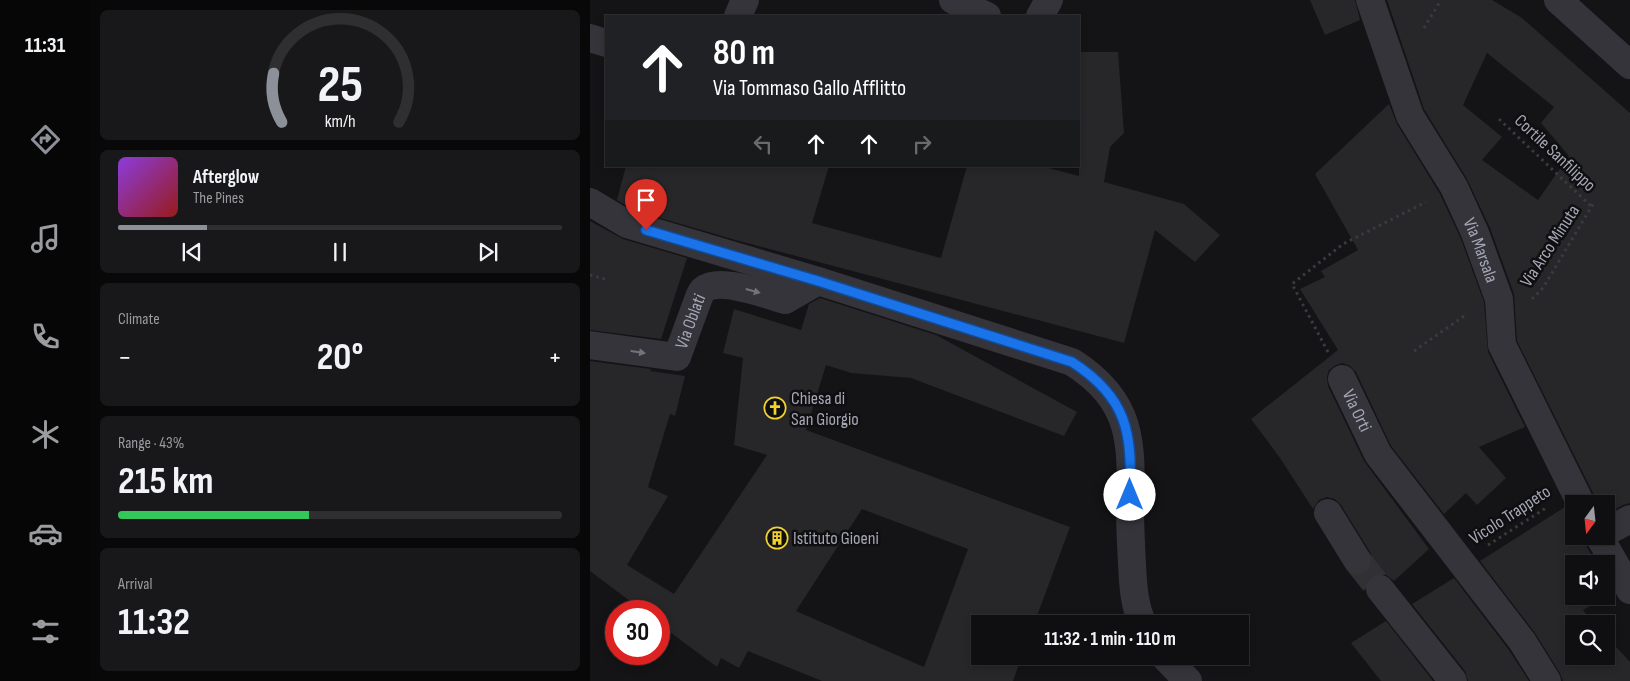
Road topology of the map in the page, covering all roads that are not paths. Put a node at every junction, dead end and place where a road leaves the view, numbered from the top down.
1 (745, 0) edge
2 (953, 0) edge
3 (1370, 0) edge
4 (1558, 0) edge
5 (738, 15) edge
6 (985, 15) edge
7 (590, 38) edge
8 (605, 43) edge
9 (1630, 65) edge
10 (590, 202) edge
11 (818, 281) junction
12 (590, 345) edge
13 (1342, 379) road end
14 (1576, 495) edge
15 (1328, 512) dead end
16 (1630, 518) edge
17 (1615, 527) edge
18 (1604, 545) edge
19 (1357, 560) tunnel mouth
20 (1380, 589) tunnel mouth
21 (1630, 590) edge
22 (1138, 615) edge
23 (1173, 665) edge
24 (1188, 681) edge
25 (1453, 681) edge
26 (1547, 681) edge

1 - 5 street
2 - 6 street
3 - 14 street, Via Marsala
4 - 9 street
7 - 8 street
10 - 11 street
12 -> 11 street, Via Oblati
11 - 22 street
13 - 26 street, Via Orti
15 - 19 street
16 - 17 street
18 - 21 street
20 - 25 street
23 - 24 street

